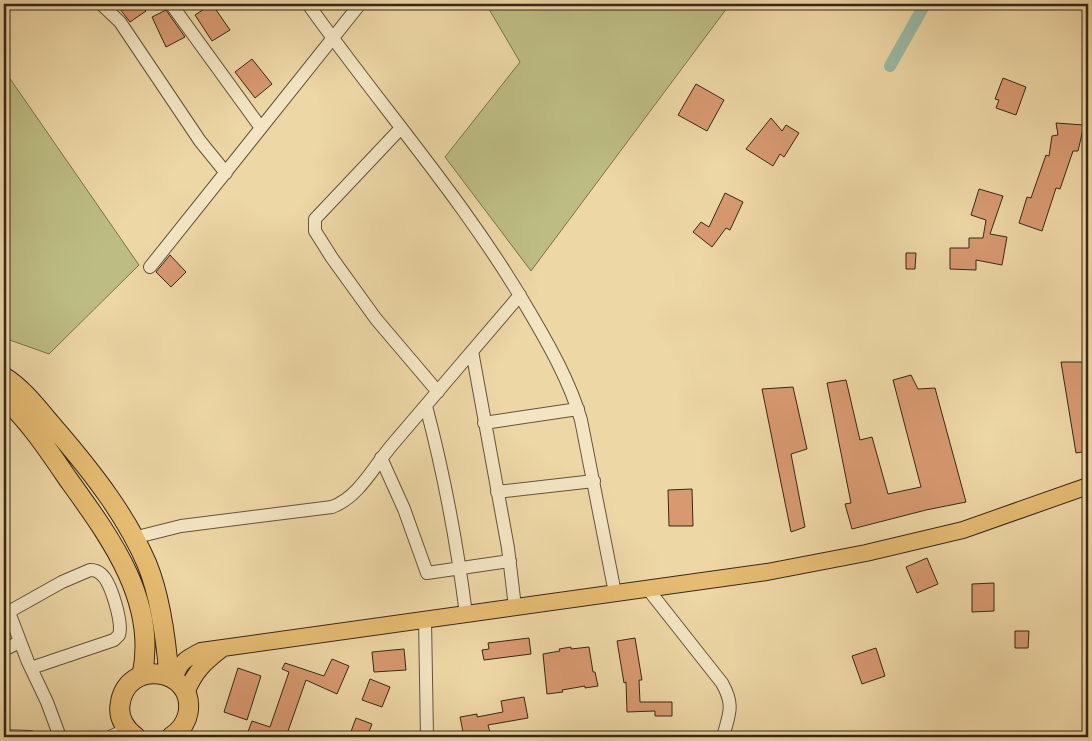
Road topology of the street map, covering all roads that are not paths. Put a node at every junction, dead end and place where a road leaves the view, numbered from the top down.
1 (101, 4) edge
2 (171, 4) edge
3 (308, 4) edge
4 (360, 4) edge
5 (333, 38) junction
6 (261, 128) junction
7 (401, 128) junction
8 (226, 172) junction
9 (150, 267) dead end
10 (520, 295) junction
11 (472, 351) junction
12 (4, 377) edge
13 (438, 392) junction
14 (4, 398) edge
15 (426, 406) junction
16 (578, 409) junction
17 (484, 423) junction
18 (381, 458) junction
19 (594, 481) junction
20 (1088, 486) edge
21 (497, 492) junction
22 (133, 538) junction
23 (510, 561) junction
24 (460, 568) junction
25 (647, 588) junction
26 (615, 593) junction
27 (516, 607) junction
28 (466, 614) junction
29 (425, 619) junction
30 (20, 642) junction
31 (4, 650) edge
32 (31, 668) junction
33 (142, 675) junction
34 (176, 683) junction
35 (126, 734) edge
36 (4, 736) edge
37 (30, 737) edge
38 (60, 737) edge
39 (171, 737) edge
40 (427, 737) edge
41 (723, 737) edge

1 - 8 street
2 - 6 street
3 - 5 street
4 - 5 street
5 - 6 street
5 - 7 street
6 - 8 street
7 - 10 street
7 - 13 street
8 - 9 street
10 - 11 street
10 - 16 street
11 - 13 street
11 - 17 street
12 - 22 highway
13 - 15 street
14 - 33 highway
15 - 18 street
15 - 24 street
16 - 17 street
16 - 19 street
17 - 21 street
18 - 22 street
18 - 24 street
19 - 21 street
19 - 26 street
20 - 25 main road
21 - 23 street
22 - 34 highway
23 - 24 street
23 - 27 street
24 - 28 street
25 - 26 main road
25 - 41 street
26 - 27 main road
27 - 28 main road
28 - 29 main road
29 - 34 main road
29 - 40 street
30 - 31 street
30 - 32 street
30 - 32 street
32 - 38 street
33 - 34 highway
33 - 35 highway
34 - 39 highway
36 - 37 street

